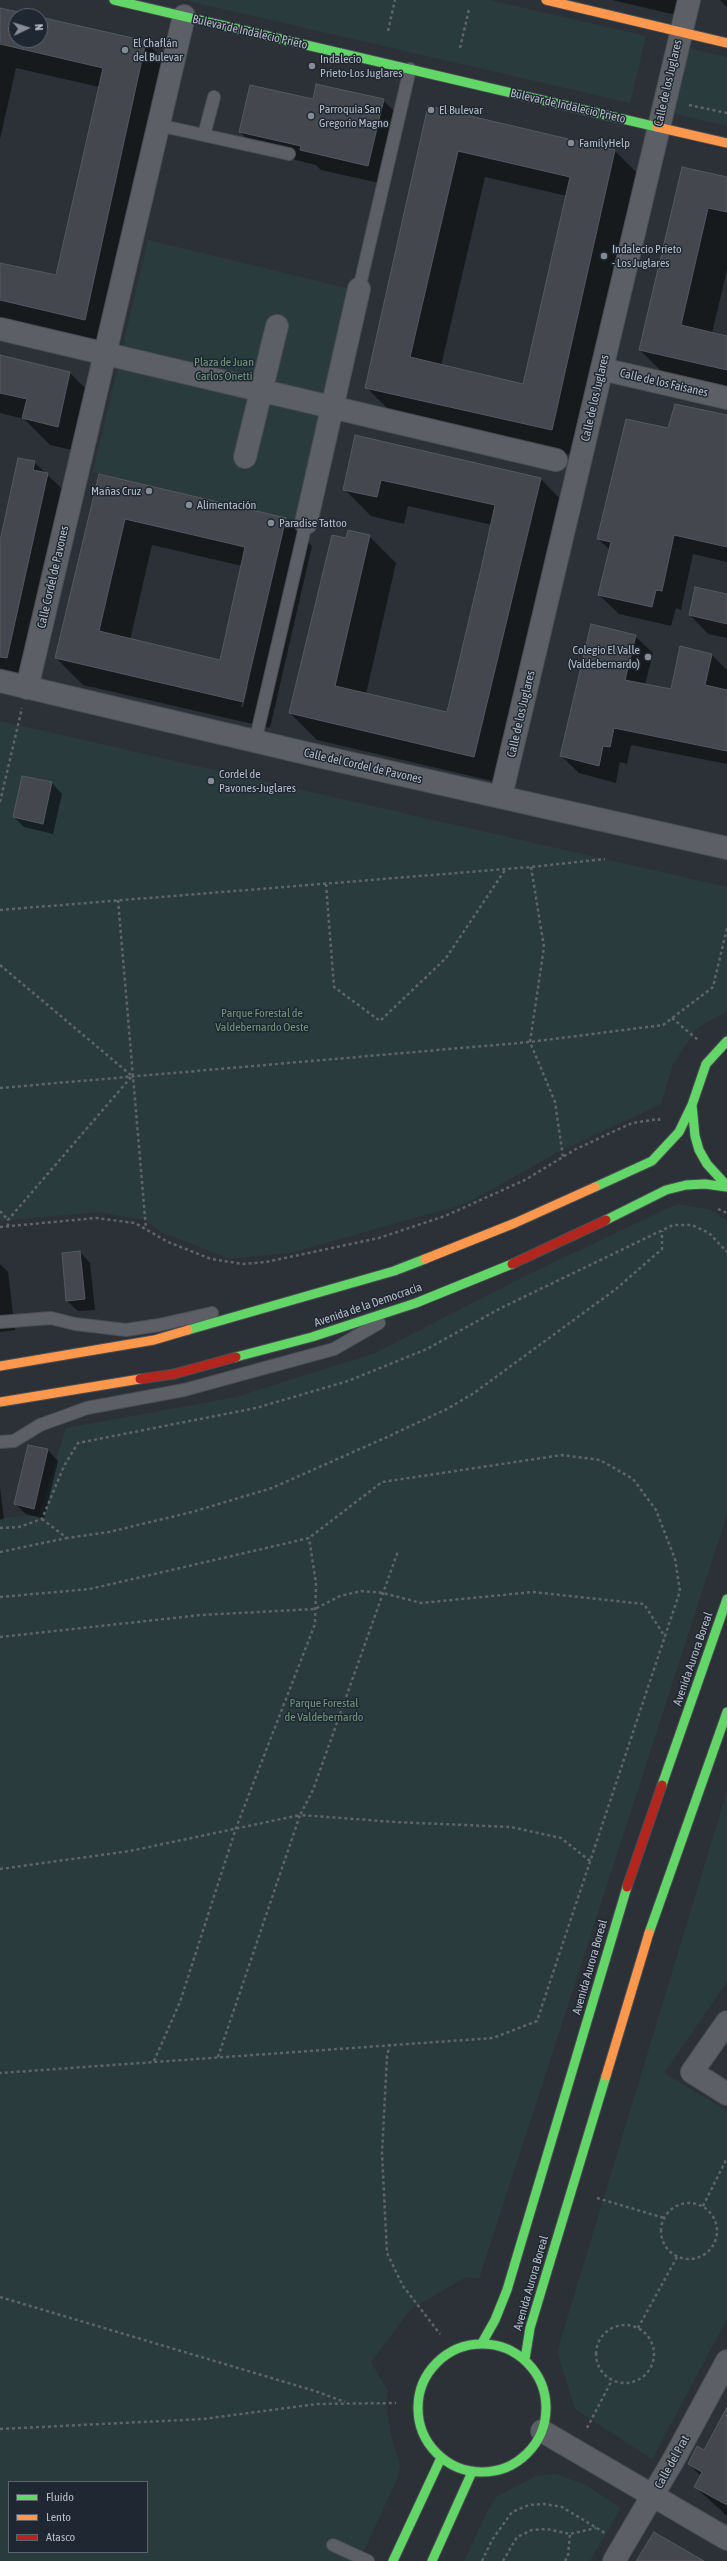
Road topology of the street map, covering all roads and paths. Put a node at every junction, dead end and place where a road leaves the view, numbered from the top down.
1 (114, 0) edge
2 (395, 0) edge
3 (546, 0) edge
4 (689, 0) edge
5 (469, 9) dead end
6 (184, 16) junction
7 (388, 31) dead end
8 (680, 31) junction
9 (727, 43) edge
10 (460, 48) dead end
11 (410, 69) junction
12 (214, 97) dead end
13 (689, 105) dead end
14 (727, 113) edge
15 (158, 125) junction
16 (659, 126) junction
17 (204, 135) junction
18 (727, 143) edge
19 (289, 154) dead end
20 (359, 289) joint
21 (277, 326) dead end
22 (0, 329) edge
23 (105, 353) junction
24 (602, 369) junction
25 (261, 390) junction
26 (727, 398) edge
27 (332, 409) junction
28 (245, 457) dead end
29 (556, 460) dead end
30 (306, 523) joint
31 (0, 681) edge
32 (27, 688) junction
33 (256, 742) junction
34 (501, 796) junction
35 (0, 802) edge
36 (727, 848) edge
37 (605, 859) dead end
38 (531, 867) junction
39 (505, 869) junction
40 (326, 884) junction
41 (118, 900) junction
42 (0, 910) edge
43 (727, 928) edge
44 (0, 965) edge
45 (672, 1018) junction
46 (698, 1040) dead end
47 (727, 1041) edge
48 (530, 1042) junction
49 (132, 1076) junction
50 (0, 1088) edge
51 (692, 1105) junction
52 (659, 1119) dead end
53 (563, 1157) junction
54 (727, 1187) edge
55 (0, 1211) edge
56 (8, 1220) junction
57 (8, 1226) junction
58 (0, 1227) edge
59 (146, 1229) junction
60 (662, 1231) junction
61 (727, 1252) edge
62 (394, 1271) junction
63 (416, 1303) junction
64 (0, 1322) edge
65 (0, 1366) edge
66 (0, 1402) edge
67 (0, 1442) edge
68 (42, 1519) junction
69 (0, 1528) edge
70 (67, 1538) junction
71 (309, 1538) junction
72 (398, 1551) dead end
73 (0, 1552) edge
74 (383, 1593) junction
75 (0, 1597) edge
76 (727, 1599) edge
77 (315, 1609) junction
78 (0, 1637) edge
79 (665, 1637) junction
80 (727, 1712) edge
81 (727, 1725) edge
82 (719, 1735) junction
83 (300, 1815) junction
84 (236, 1828) junction
85 (590, 1861) junction
86 (0, 1869) edge
87 (727, 2022) edge
88 (390, 2044) junction
89 (218, 2057) junction
90 (154, 2061) junction
91 (0, 2072) edge
92 (727, 2094) edge
93 (727, 2158) edge
94 (597, 2198) dead end
95 (703, 2206) junction
96 (664, 2218) junction
97 (677, 2257) junction
98 (0, 2297) edge
99 (638, 2328) junction
100 (440, 2334) dead end
101 (482, 2343) junction
102 (525, 2359) junction
103 (727, 2361) edge
104 (612, 2380) junction
105 (347, 2403) junction
106 (396, 2403) dead end
107 (587, 2428) dead end
108 (0, 2429) edge
109 (542, 2431) junction
110 (441, 2458) junction
111 (472, 2472) junction
112 (652, 2497) junction
113 (597, 2528) junction
114 (606, 2533) dead end
115 (570, 2534) junction
116 (727, 2539) edge
117 (333, 2545) dead end
118 (368, 2561) edge
119 (393, 2561) edge
120 (432, 2561) edge
121 (482, 2561) edge
122 (503, 2561) edge
123 (565, 2561) edge
124 (614, 2561) edge

1 - 6 main road, Bulevar de Indalecio Prieto
2 - 7 path
3 - 8 main road
4 - 8 street, Calle de los Juglares
5 - 10 path
6 - 11 main road, Bulevar de Indalecio Prieto
6 - 15 street, Bulevar de Indalecio Prieto
8 - 9 main road
8 - 16 street, Calle de los Juglares
11 - 16 main road, Bulevar de Indalecio Prieto
11 - 20 lane
12 - 17 lane
13 - 14 path
15 - 17 lane
15 - 23 street, Bulevar de Indalecio Prieto
16 - 18 main road, Bulevar de Indalecio Prieto
16 - 24 street, Calle de los Juglares
17 - 19 lane
20 - 27 street
21 - 25 street
22 - 23 street
23 - 25 street
23 - 32 street, Calle Cordel de Pavones
24 - 26 street, Calle de los Faisanes
24 - 34 street, Calle de los Juglares
25 - 27 street
25 - 28 street
27 - 29 street
27 - 30 street
30 - 33 lane
31 - 32 street, Calle del Cordel de Pavones
32 - 33 street, Calle del Cordel de Pavones
32 - 35 path
33 - 34 street, Calle del Cordel de Pavones
34 - 36 street, Calle del Cordel de Pavones
37 - 38 path
38 - 39 path
38 - 48 path
39 - 40 path
39 - 40 path
40 - 41 path
41 - 42 path
41 - 49 path
43 - 45 path
44 - 49 path
45 - 46 path
45 - 48 path
47 - 51 main road
48 - 49 path
48 - 53 path
49 - 50 path
49 - 56 path
49 - 59 path
51 - 54 main road
51 - 62 main road, Avenida de la Democracia
52 - 53 path
53 - 59 path
54 - 63 main road, Avenida de la Democracia
55 - 56 path
56 - 57 path
57 - 58 path
57 - 59 path
60 - 61 path
60 - 68 path
60 - 70 path
62 - 64 lane
62 - 65 main road, Avenida de la Democracia
63 - 66 main road, Avenida de la Democracia
63 - 67 lane
68 - 69 path
68 - 70 path
70 - 73 path
71 - 75 path
71 - 77 path
71 - 79 path
72 - 74 path
74 - 77 path
74 - 79 path
74 - 83 path
76 - 101 main road, Avenida Aurora Boreal
77 - 78 path
77 - 84 path
79 - 85 path
80 - 82 main road, Avenida Aurora Boreal
81 - 82 lane
82 - 102 main road, Avenida Aurora Boreal
83 - 84 path
83 - 85 path
83 - 89 path
84 - 86 path
84 - 90 path
85 - 88 path
87 - 92 street
88 - 89 path
88 - 100 path
89 - 90 path
90 - 91 path
93 - 95 path
94 - 96 path
95 - 96 path
95 - 97 path
96 - 97 path
97 - 99 path
98 - 105 path
99 - 104 path
99 - 104 path
101 - 102 main road
101 - 110 main road
102 - 109 main road
103 - 112 street, Calle del Prat
104 - 107 path
105 - 106 path
105 - 108 path
109 - 111 main road
109 - 112 street
110 - 111 main road
110 - 119 main road
111 - 120 main road
112 - 116 street
112 - 124 street, Calle del Prat
113 - 114 path
113 - 115 path
113 - 121 path
115 - 122 path
115 - 123 path
117 - 118 lane

